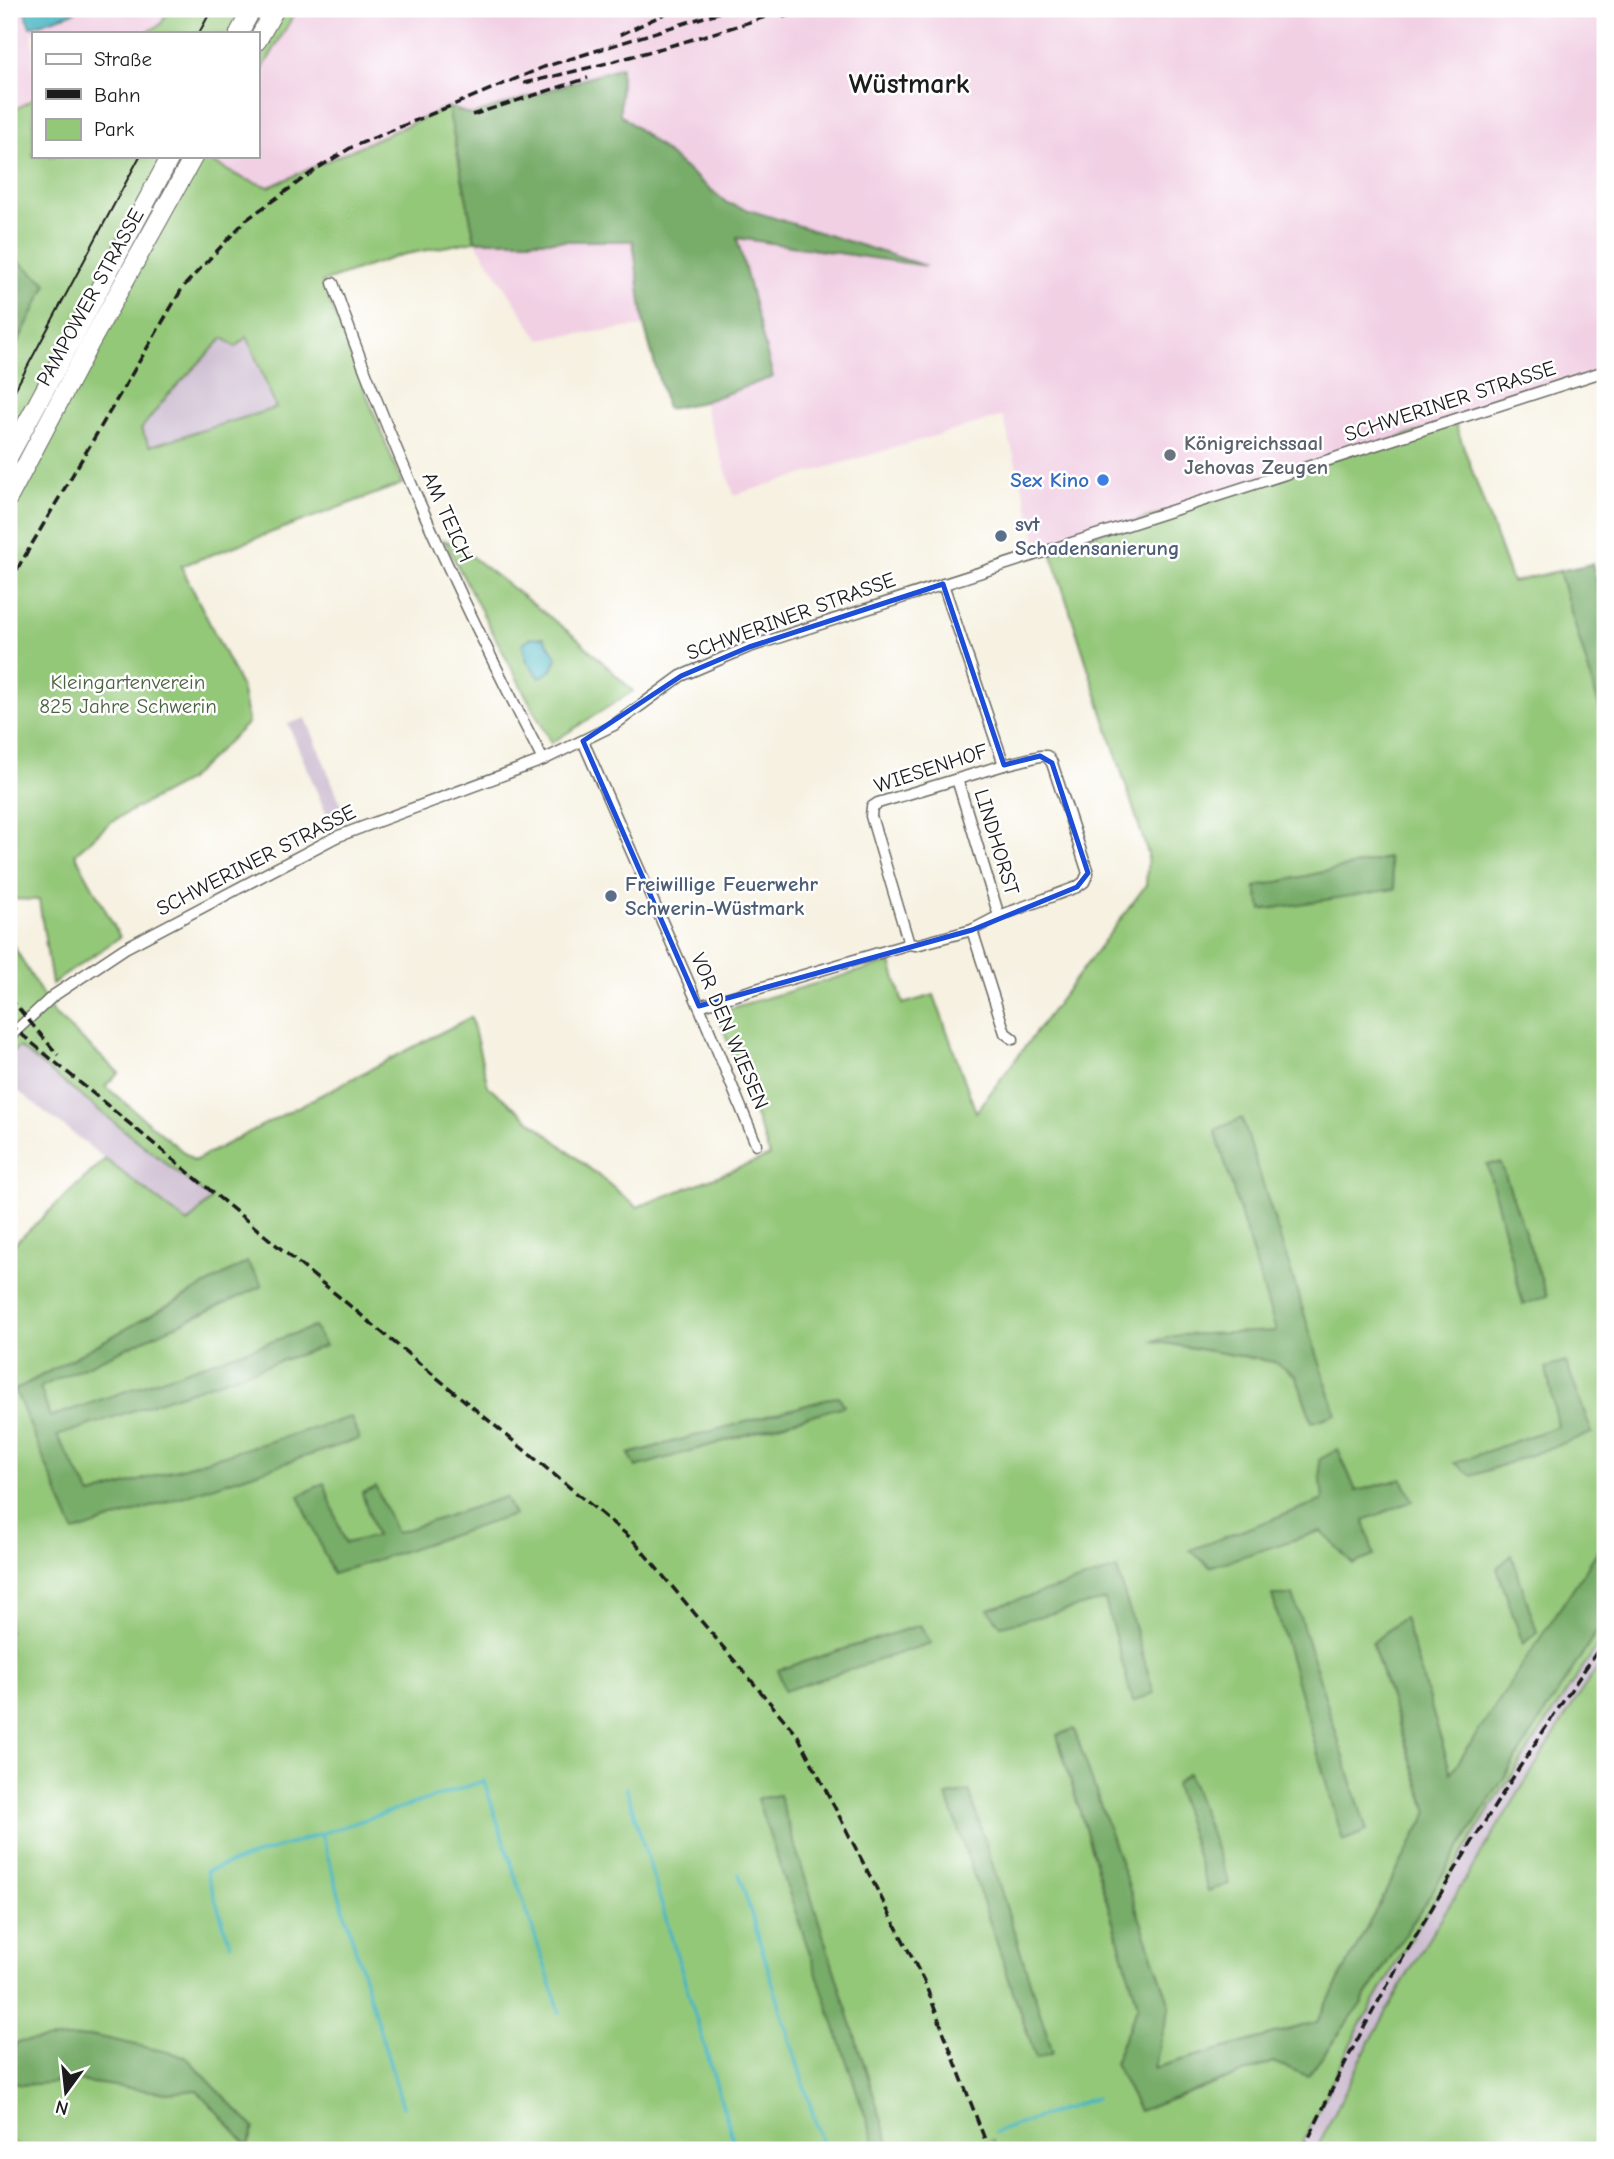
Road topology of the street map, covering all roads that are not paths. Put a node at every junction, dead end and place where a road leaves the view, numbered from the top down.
1 (252, 9) edge
2 (275, 9) edge
3 (240, 32) edge
4 (259, 37) edge
5 (170, 158) edge
6 (193, 158) edge
7 (333, 283) dead end
8 (1605, 371) edge
9 (9, 456) edge
10 (9, 497) edge
11 (943, 584) junction
12 (583, 741) junction
13 (543, 760) junction
14 (1004, 765) junction
15 (957, 779) junction
16 (999, 916) junction
17 (972, 930) junction
18 (909, 944) junction
19 (699, 1006) junction
20 (9, 1037) edge
21 (1013, 1039) dead end
22 (755, 1144) dead end

1 - 3 main road
2 - 4 main road
5 - 9 main road, PAMPOWER STRASSE
6 - 10 main road, PAMPOWER STRASSE
7 - 13 street, AM TEICH
8 - 11 street, SCHWERINER STRASSE
11 - 12 street, SCHWERINER STRASSE
11 - 14 street, WIESENHOF
12 - 13 street, SCHWERINER STRASSE
12 - 19 street, VOR DEN WIESEN
13 - 20 street, SCHWERINER STRASSE
14 - 15 street, WIESENHOF
14 - 16 street, LINDHORST
15 - 16 street, LINDHORST
15 - 18 street, WIESENHOF
16 - 17 street, LINDHORST
17 - 18 street, LINDHORST
17 - 21 street
18 - 19 street
19 - 22 street, VOR DEN WIESEN

